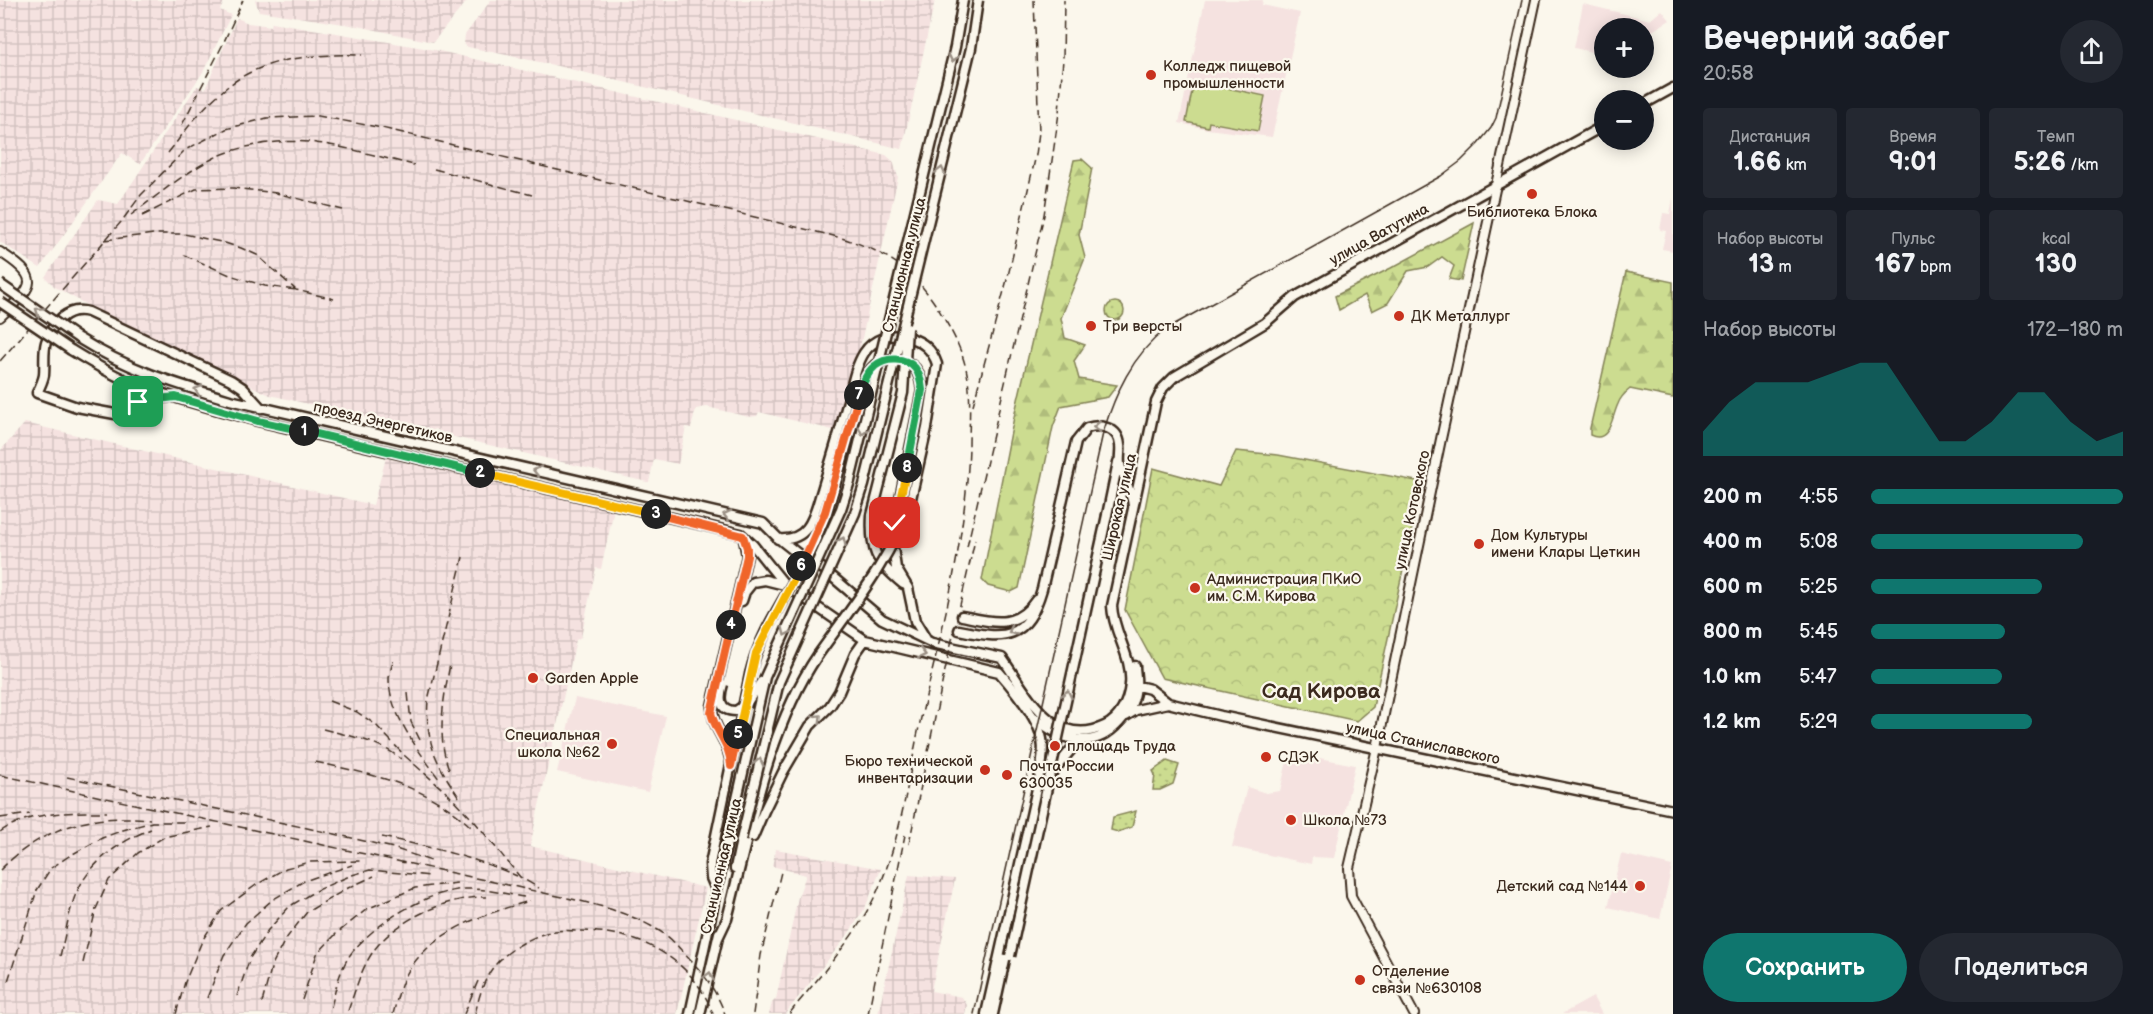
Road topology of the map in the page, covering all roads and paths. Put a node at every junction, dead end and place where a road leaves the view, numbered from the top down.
1 (963, 0) edge
2 (978, 0) edge
3 (1536, 0) edge
4 (1673, 88) edge
5 (1654, 98) edge
6 (1594, 131) edge
7 (1495, 186) junction
8 (0, 252) edge
9 (0, 284) edge
10 (0, 302) edge
11 (908, 307) junction
12 (0, 317) edge
13 (1174, 377) joint
14 (135, 384) junction
15 (243, 388) junction
16 (176, 397) junction
17 (230, 400) junction
18 (136, 408) junction
19 (261, 408) junction
20 (1119, 458) junction
21 (1133, 509) junction
22 (743, 536) junction
23 (778, 538) junction
24 (785, 585) junction
25 (908, 588) junction
26 (1042, 589) junction
27 (962, 616) dead end
28 (959, 630) dead end
29 (865, 640) junction
30 (929, 642) junction
31 (765, 677) junction
32 (1133, 685) junction
33 (1168, 703) junction
34 (1028, 710) junction
35 (1126, 716) junction
36 (1079, 740) junction
37 (1377, 748) junction
38 (731, 766) junction
39 (1673, 810) edge
40 (742, 861) junction
41 (717, 892) junction
42 (708, 936) junction
43 (718, 938) junction
44 (1000, 983) junction
45 (690, 1014) edge
46 (700, 1014) edge
47 (986, 1014) edge
48 (993, 1014) edge
49 (1414, 1014) edge

1 -> 31 main road, Станционная улица, bridge
11 -> 2 main road, Станционная улица, bridge
3 - 7 main road, улица Котовского
4 - 5 main road
6 - 7 main road, улица Ватутина
7 - 13 main road, улица Ватутина
7 - 37 main road, улица Котовского
8 - 12 main road
17 -> 9 main road, проезд Энергетиков, bridge
10 - 14 main road, проезд Энергетиков, bridge
11 - 25 main road, bridge
43 -> 11 main road, Станционная улица, bridge
13 - 21 main road, Широкая улица
14 - 16 main road, проезд Энергетиков
14 - 18 main road
15 - 17 main road
15 - 18 main road
15 - 19 main road
16 - 18 main road
16 - 22 main road, проезд Энергетиков
17 - 19 main road, проезд Энергетиков
23 -> 19 main road, проезд Энергетиков
20 - 21 main road
20 -> 26 main road
44 -> 20 main road, bridge
21 - 32 main road, Широкая улица
22 - 24 main road
22 - 38 main road
23 - 30 main road, проезд Энергетиков
23 - 40 main road, bridge
24 - 29 main road
24 - 31 main road, bridge
25 - 30 main road
25 - 38 main road, bridge
26 - 27 main road
26 -> 28 main road
29 -> 34 main road
40 -> 29 main road
30 - 32 main road, проезд Энергетиков
31 - 41 main road, Станционная улица, bridge
32 - 33 main road
32 - 35 main road
33 - 35 main road
33 - 37 main road, улица Станиславского
34 - 36 main road
34 - 47 main road
35 - 36 main road
36 - 44 main road
37 - 39 main road, улица Станиславского
37 - 49 main road, улица Котовского
38 - 41 main road
40 - 43 main road
41 - 42 main road, Станционная улица
42 - 43 main road
42 - 45 main road, Станционная улица
46 -> 43 main road, Станционная улица
44 - 48 main road

